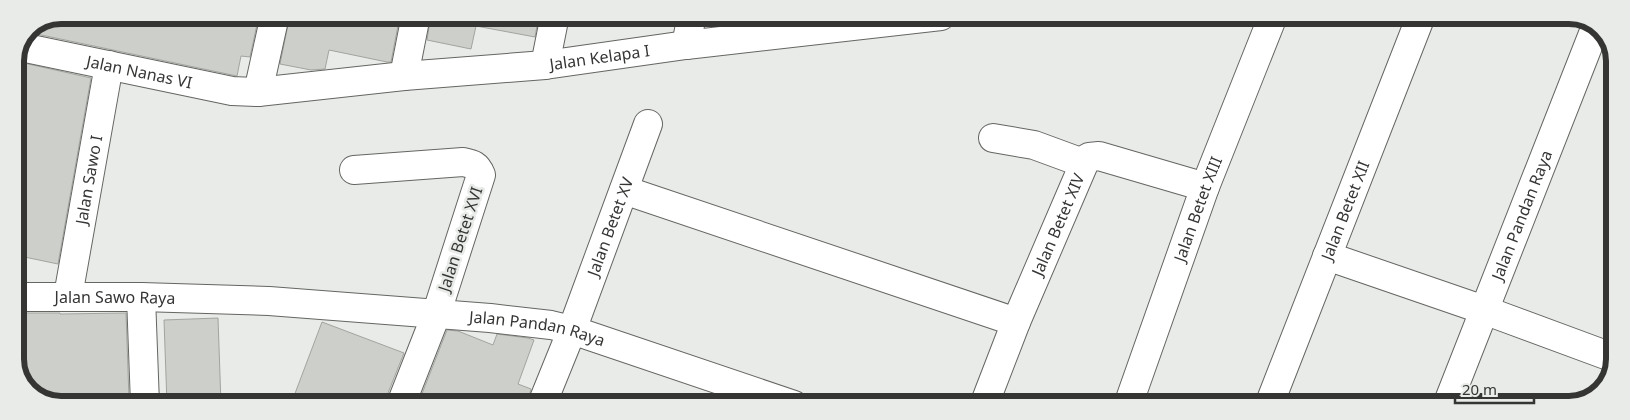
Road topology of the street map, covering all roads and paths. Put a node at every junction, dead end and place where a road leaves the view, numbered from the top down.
1 (272, 24) edge
2 (414, 24) edge
3 (553, 24) edge
4 (690, 24) edge
5 (871, 24) edge
6 (1269, 24) edge
7 (1418, 24) edge
8 (1593, 33) edge
9 (686, 45) junction
10 (27, 48) edge
11 (109, 65) junction
12 (545, 65) junction
13 (404, 76) junction
14 (258, 92) junction
15 (648, 124) dead end
16 (993, 138) dead end
17 (1083, 163) junction
18 (354, 170) dead end
19 (1205, 187) junction
20 (624, 190) junction
21 (1327, 256) junction
22 (68, 296) junction
23 (24, 297) edge
24 (141, 297) junction
25 (269, 301) joint
26 (1484, 310) junction
27 (436, 315) junction
28 (1016, 322) junction
29 (572, 330) junction
30 (1606, 355) edge
31 (145, 396) edge
32 (404, 396) edge
33 (545, 396) edge
34 (770, 396) edge
35 (987, 396) edge
36 (1131, 396) edge
37 (1273, 396) edge
38 (1451, 396) edge

1 - 14 street
2 - 13 street
3 - 12 street
4 - 9 street
5 - 9 street, Jalan Kelapa I
6 - 19 street, Jalan Betet XIII
7 - 21 street, Jalan Betet XII
8 - 26 street, Jalan Pandan Raya
9 - 12 street, Jalan Kelapa I
10 - 11 street, Jalan Nanas VI
11 - 14 street, Jalan Nanas VI
11 - 22 street, Jalan Sawo I
12 - 13 street, Jalan Kelapa I
13 - 14 street, Jalan Kelapa I
15 - 20 street, Jalan Betet XV
16 - 17 street
17 - 19 street, Jalan Betet XIV
17 - 28 street, Jalan Betet XIV
18 - 27 street, Jalan Betet XVI
19 - 36 street, Jalan Betet XIII
20 - 28 street
20 - 29 street, Jalan Betet XV
21 - 26 street
21 - 37 street, Jalan Betet XII
22 - 23 street, Jalan Sawo Raya
22 - 24 street, Jalan Sawo Raya
24 - 25 street, Jalan Sawo Raya
24 - 31 street
25 - 27 street, Jalan Pandan Raya
26 - 30 street
26 - 38 street, Jalan Pandan Raya
27 - 29 street, Jalan Pandan Raya
27 - 32 street, Jalan Betet XVI
28 - 35 street, Jalan Betet XIV
29 - 33 street, Jalan Betet XV
29 - 34 street, Jalan Pandan Raya

